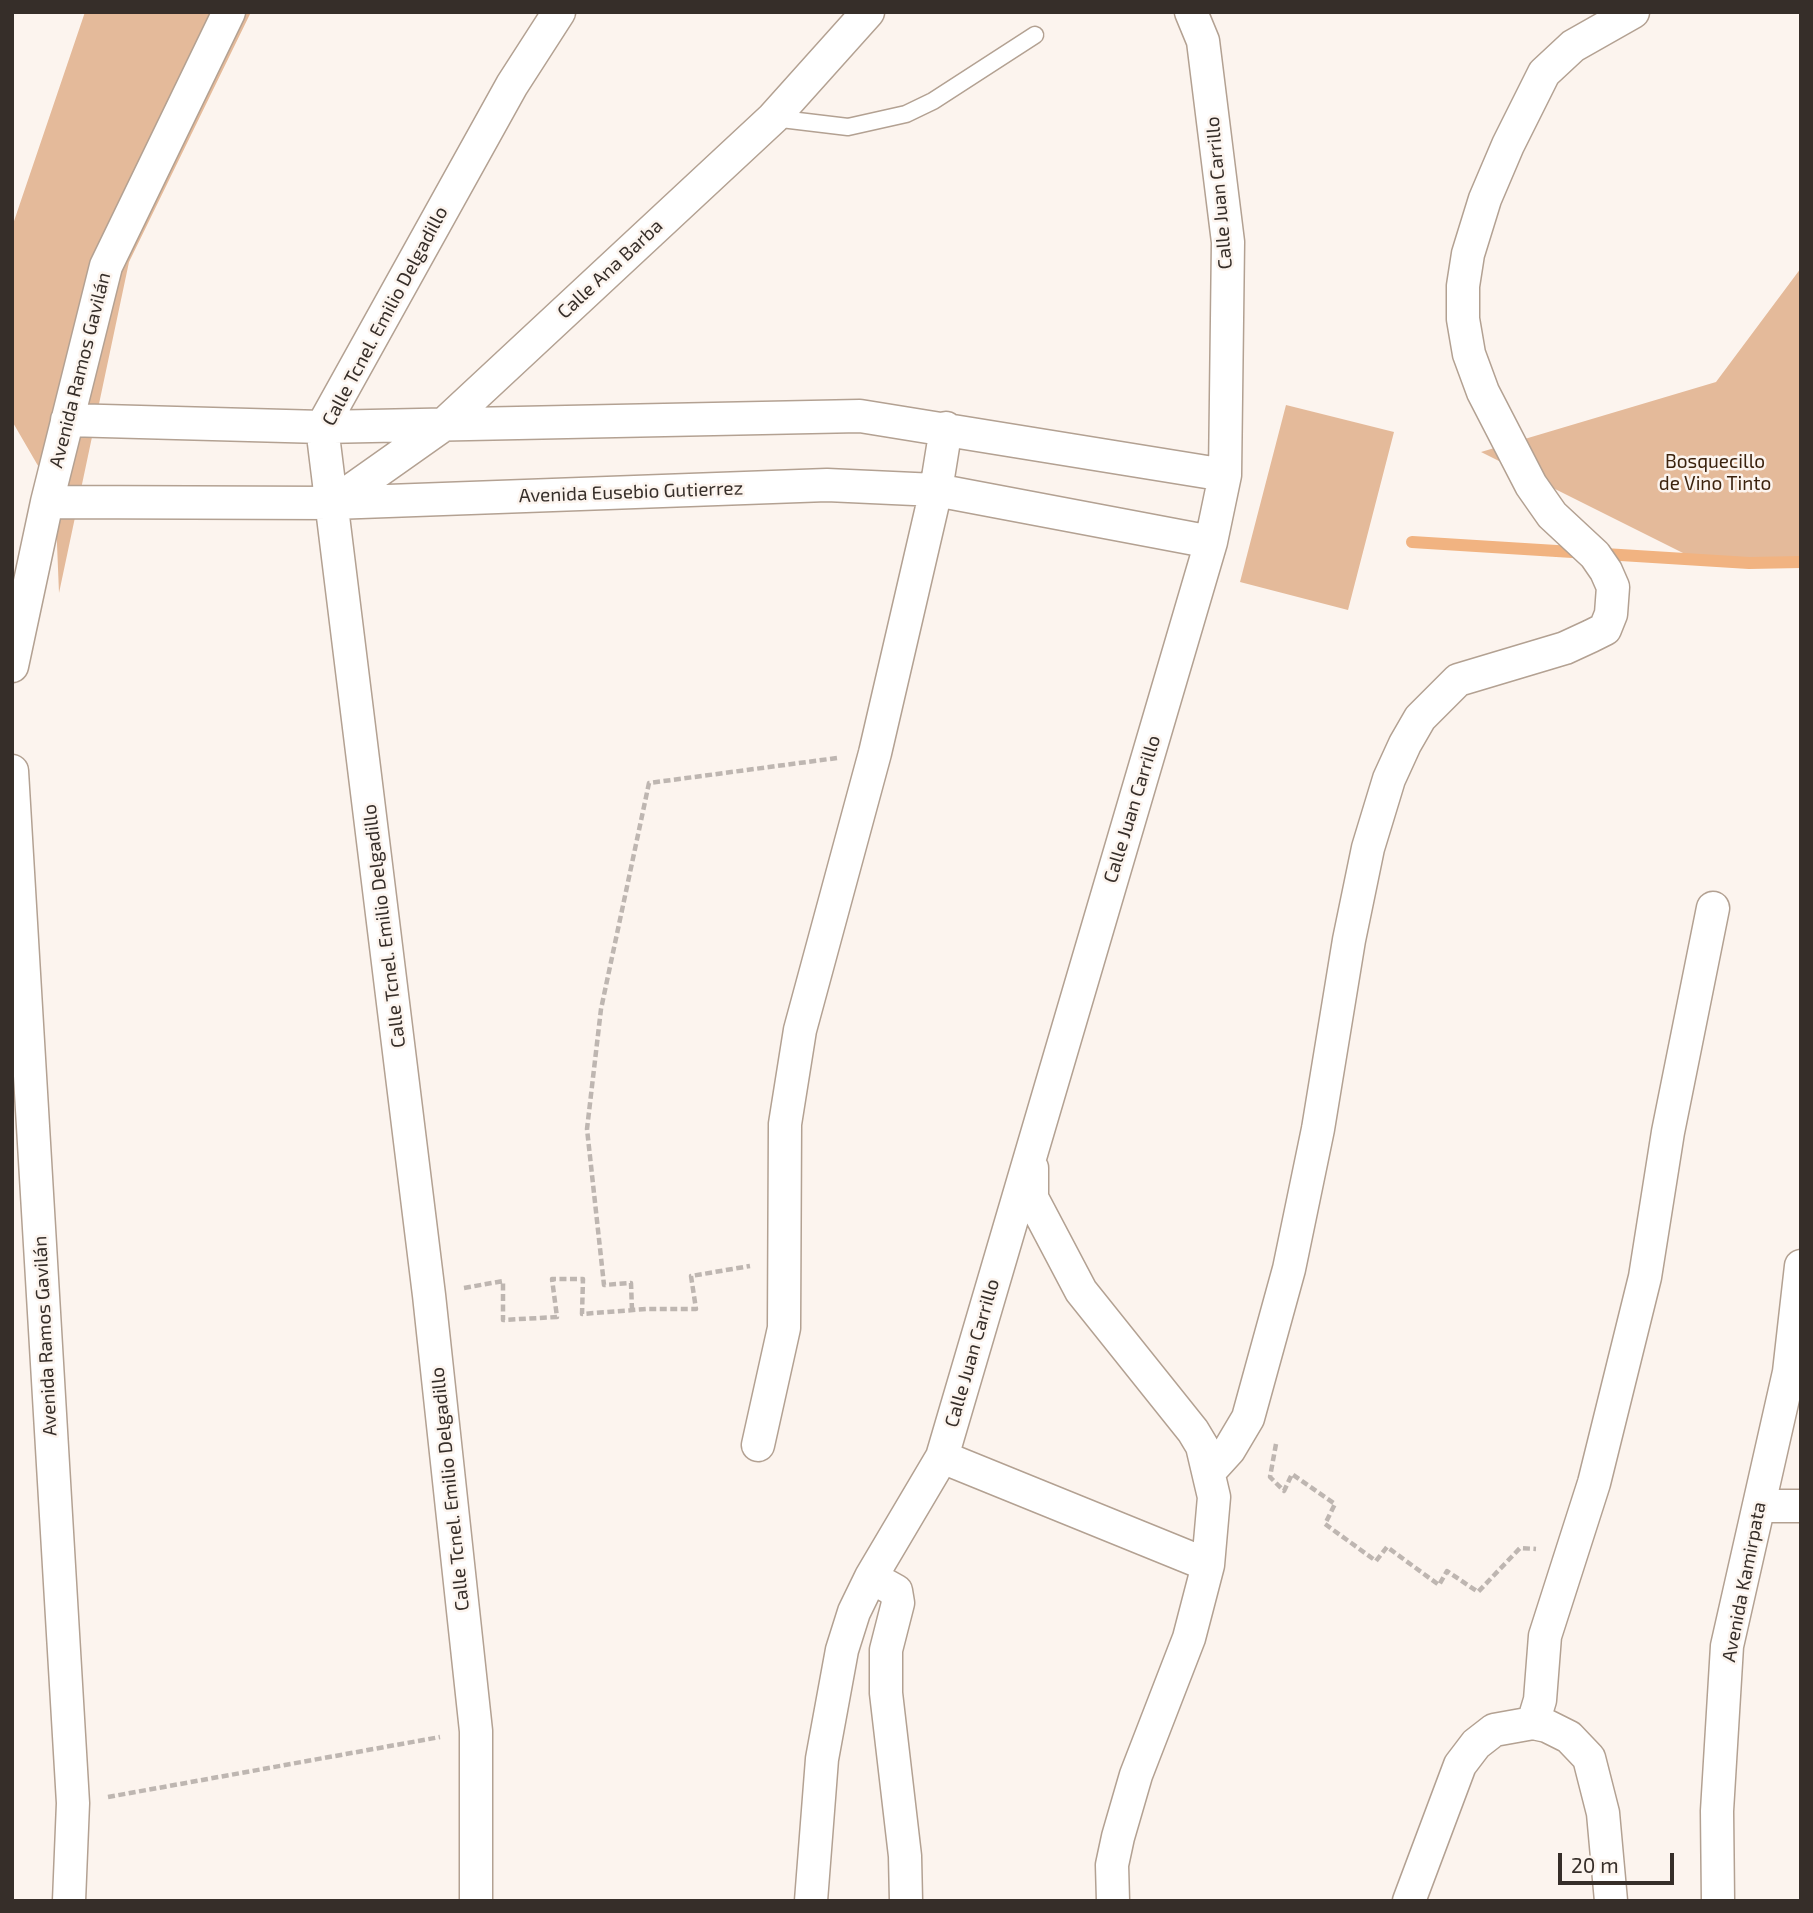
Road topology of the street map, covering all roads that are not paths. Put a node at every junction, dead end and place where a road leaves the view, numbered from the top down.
1 (229, 12) edge
2 (559, 12) edge
3 (867, 12) edge
4 (1191, 12) edge
5 (1633, 12) edge
6 (1035, 35) dead end
7 (773, 118) junction
8 (67, 420) junction
9 (442, 426) junction
10 (322, 427) junction
11 (946, 428) junction
12 (1224, 475) junction
13 (936, 490) junction
14 (47, 502) junction
15 (332, 503) junction
16 (1211, 542) junction
17 (12, 666) edge
18 (12, 771) edge
19 (1713, 908) dead end
20 (1032, 1145) junction
21 (1801, 1266) edge
22 (758, 1445) dead end
23 (942, 1457) junction
24 (1209, 1472) junction
25 (1759, 1506) junction
26 (1801, 1506) edge
27 (1208, 1565) junction
28 (871, 1577) junction
29 (1534, 1723) junction
30 (69, 1901) edge
31 (477, 1901) edge
32 (811, 1901) edge
33 (906, 1901) edge
34 (1113, 1901) edge
35 (1409, 1901) edge
36 (1611, 1901) edge
37 (1718, 1901) edge

1 - 8 street, Avenida Ramos Gavilán
2 - 10 street, Calle Tcnel. Emilio Delgadillo
3 - 7 street, Calle Ana Barba
4 - 12 street, Calle Juan Carrillo
5 - 24 street
6 - 7 lane
7 - 9 street, Calle Ana Barba
8 - 10 street
8 - 14 street, Avenida Ramos Gavilán
9 - 10 street
9 - 11 street
9 - 15 street, Calle Ana Barba
10 - 15 street, Calle Tcnel. Emilio Delgadillo
11 - 12 street
11 - 13 street
12 - 16 street, Calle Juan Carrillo
13 - 15 street, Avenida Eusebio Gutierrez
13 - 16 street, Avenida Eusebio Gutierrez
13 - 22 street
14 - 15 street, Avenida Eusebio Gutierrez
14 - 17 street, Avenida Ramos Gavilán
15 - 31 street, Calle Tcnel. Emilio Delgadillo
16 - 20 street, Calle Juan Carrillo
18 - 30 street, Avenida Ramos Gavilán
19 - 29 street
20 - 23 street, Calle Juan Carrillo
20 - 24 street
21 - 25 street, Avenida Kamirpata
23 - 27 street
23 - 28 street, Calle Juan Carrillo
24 - 27 street
25 - 26 street
25 - 37 street, Avenida Kamirpata
27 - 34 street
28 - 32 street, Calle Juan Carrillo
28 - 33 street
29 - 35 street
29 - 36 street

